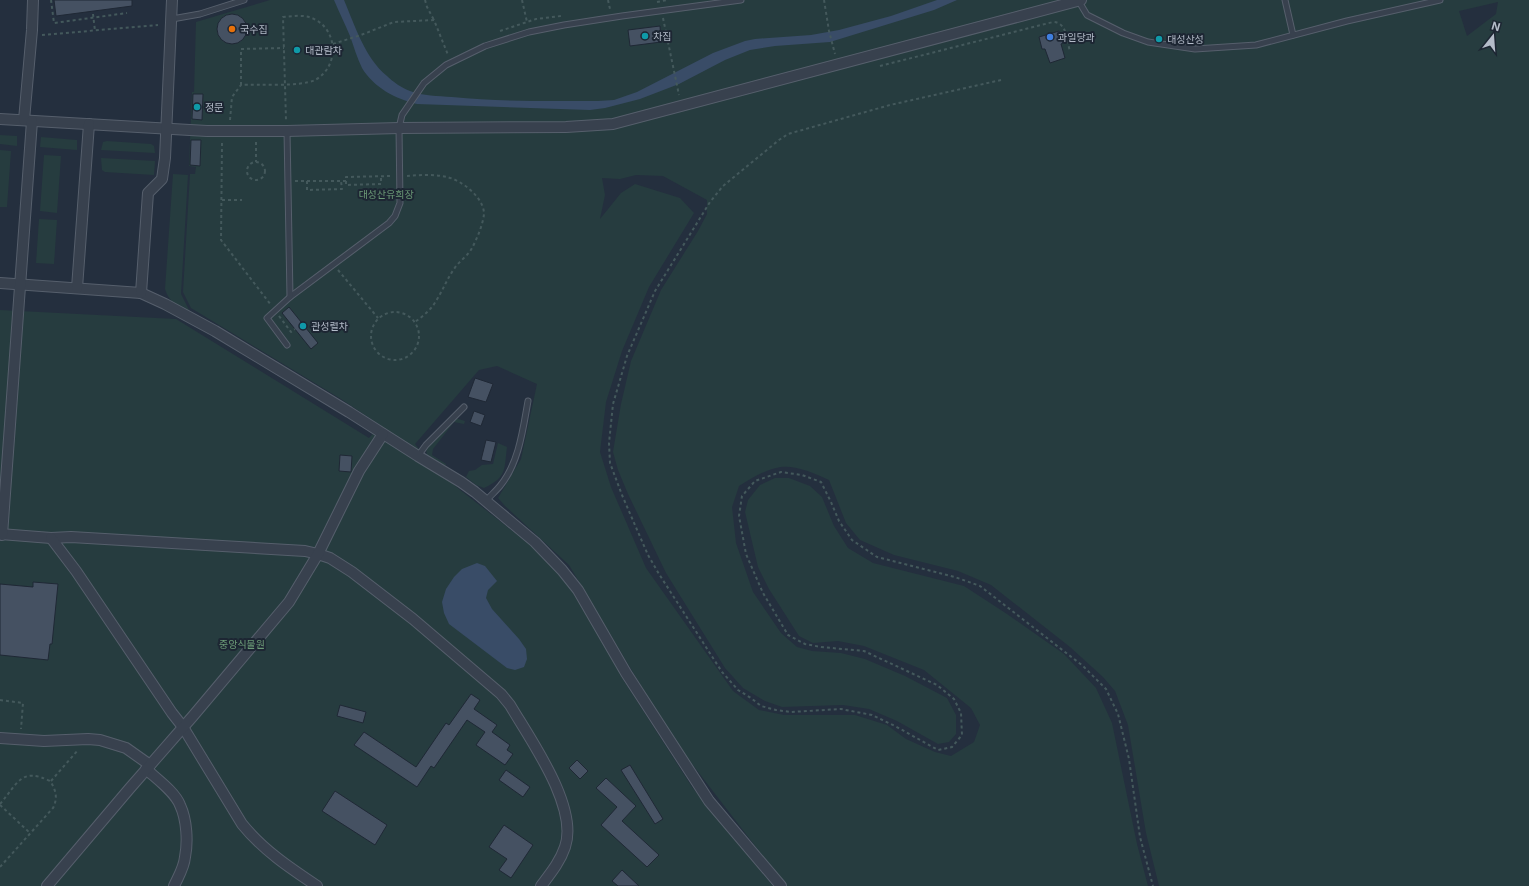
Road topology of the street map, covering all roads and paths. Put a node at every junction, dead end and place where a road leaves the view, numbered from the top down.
1 (33, 0) edge
2 (51, 0) edge
3 (172, 0) edge
4 (244, 0) edge
5 (425, 0) edge
6 (522, 0) edge
7 (608, 0) edge
8 (741, 0) edge
9 (824, 0) edge
10 (1079, 0) edge
11 (1285, 0) edge
12 (1440, 0) edge
13 (610, 9) dead end
14 (661, 10) junction
15 (127, 12) dead end
16 (93, 16) junction
17 (172, 19) junction
18 (434, 20) junction
19 (527, 22) dead end
20 (158, 25) dead end
21 (95, 31) junction
22 (1292, 35) junction
23 (31, 36) junction
24 (333, 44) junction
25 (284, 48) junction
26 (828, 56) dead end
27 (451, 63) junction
28 (1000, 80) dead end
29 (285, 84) junction
30 (241, 85) junction
31 (679, 95) dead end
32 (0, 119) edge
33 (279, 119) dead end
34 (286, 119) junction
35 (28, 120) junction
36 (223, 120) dead end
37 (230, 120) junction
38 (237, 120) dead end
39 (89, 124) junction
40 (399, 128) junction
41 (167, 129) junction
42 (287, 131) junction
43 (256, 142) dead end
44 (222, 143) dead end
45 (256, 162) junction
46 (381, 176) junction
47 (400, 176) junction
48 (288, 181) junction
49 (307, 181) junction
50 (341, 181) junction
51 (346, 181) junction
52 (222, 200) junction
53 (242, 200) dead end
54 (334, 265) junction
55 (0, 283) edge
56 (21, 284) junction
57 (78, 288) junction
58 (141, 293) junction
59 (290, 297) junction
60 (275, 311) junction
61 (378, 318) junction
62 (415, 322) junction
63 (295, 329) dead end
64 (287, 345) dead end
65 (528, 401) dead end
66 (464, 407) dead end
67 (383, 434) junction
68 (418, 456) junction
69 (485, 502) junction
70 (1, 534) edge
71 (51, 538) junction
72 (318, 554) junction
73 (0, 700) edge
74 (183, 727) junction
75 (0, 738) edge
76 (88, 739) junction
77 (20, 740) junction
78 (148, 767) junction
79 (50, 781) junction
80 (0, 805) edge
81 (31, 833) junction
82 (0, 867) edge
83 (47, 886) edge
84 (174, 886) edge
85 (317, 886) edge
86 (540, 886) edge
87 (781, 886) edge
88 (1153, 886) edge

1 - 23 street
2 - 16 path
3 - 17 street
4 - 17 lane
5 - 18 path
6 - 19 path
7 - 13 path
8 - 14 lane
9 - 26 path
10 - 22 lane
10 - 40 street
11 - 22 lane
12 - 22 lane
14 - 27 lane
14 - 31 path
15 - 16 path
16 - 21 path
17 - 41 street
18 - 24 path
18 - 27 path
20 - 21 path
21 - 23 path
23 - 35 street
24 - 25 path
24 - 29 path
25 - 29 path
25 - 30 path
27 - 40 lane
28 - 88 path
29 - 30 path
29 - 34 path
30 - 37 path
32 - 35 street
33 - 34 path
34 - 42 path
35 - 39 street
35 - 56 street
36 - 37 path
37 - 38 path
39 - 41 street
39 - 57 street
40 - 42 street
40 - 47 lane
41 - 42 street
41 - 58 street
42 - 48 lane
43 - 45 path
44 - 52 path
45 - 45 path
46 - 47 path
46 - 51 path
46 - 51 path
47 - 54 lane
47 - 62 path
48 - 49 path
48 - 59 lane
49 - 50 path
49 - 50 path
50 - 51 path
52 - 53 path
52 - 60 path
54 - 59 lane
54 - 61 path
55 - 56 street
56 - 57 street
56 - 70 street
57 - 58 street
58 - 67 street
59 - 60 lane
60 - 63 path
60 - 64 lane
61 - 62 path
61 - 62 path
65 - 69 lane
66 - 68 lane
67 - 68 street
67 - 72 street
68 - 69 street
69 - 87 street
70 - 71 street
71 - 72 street
71 - 74 street
72 - 74 street
72 - 86 street
73 - 77 path
74 - 78 street
74 - 85 street
75 - 77 street
76 - 77 street
76 - 78 street
76 - 79 path
78 - 83 street
78 - 84 street
79 - 80 path
79 - 81 path
80 - 81 path
81 - 82 path

